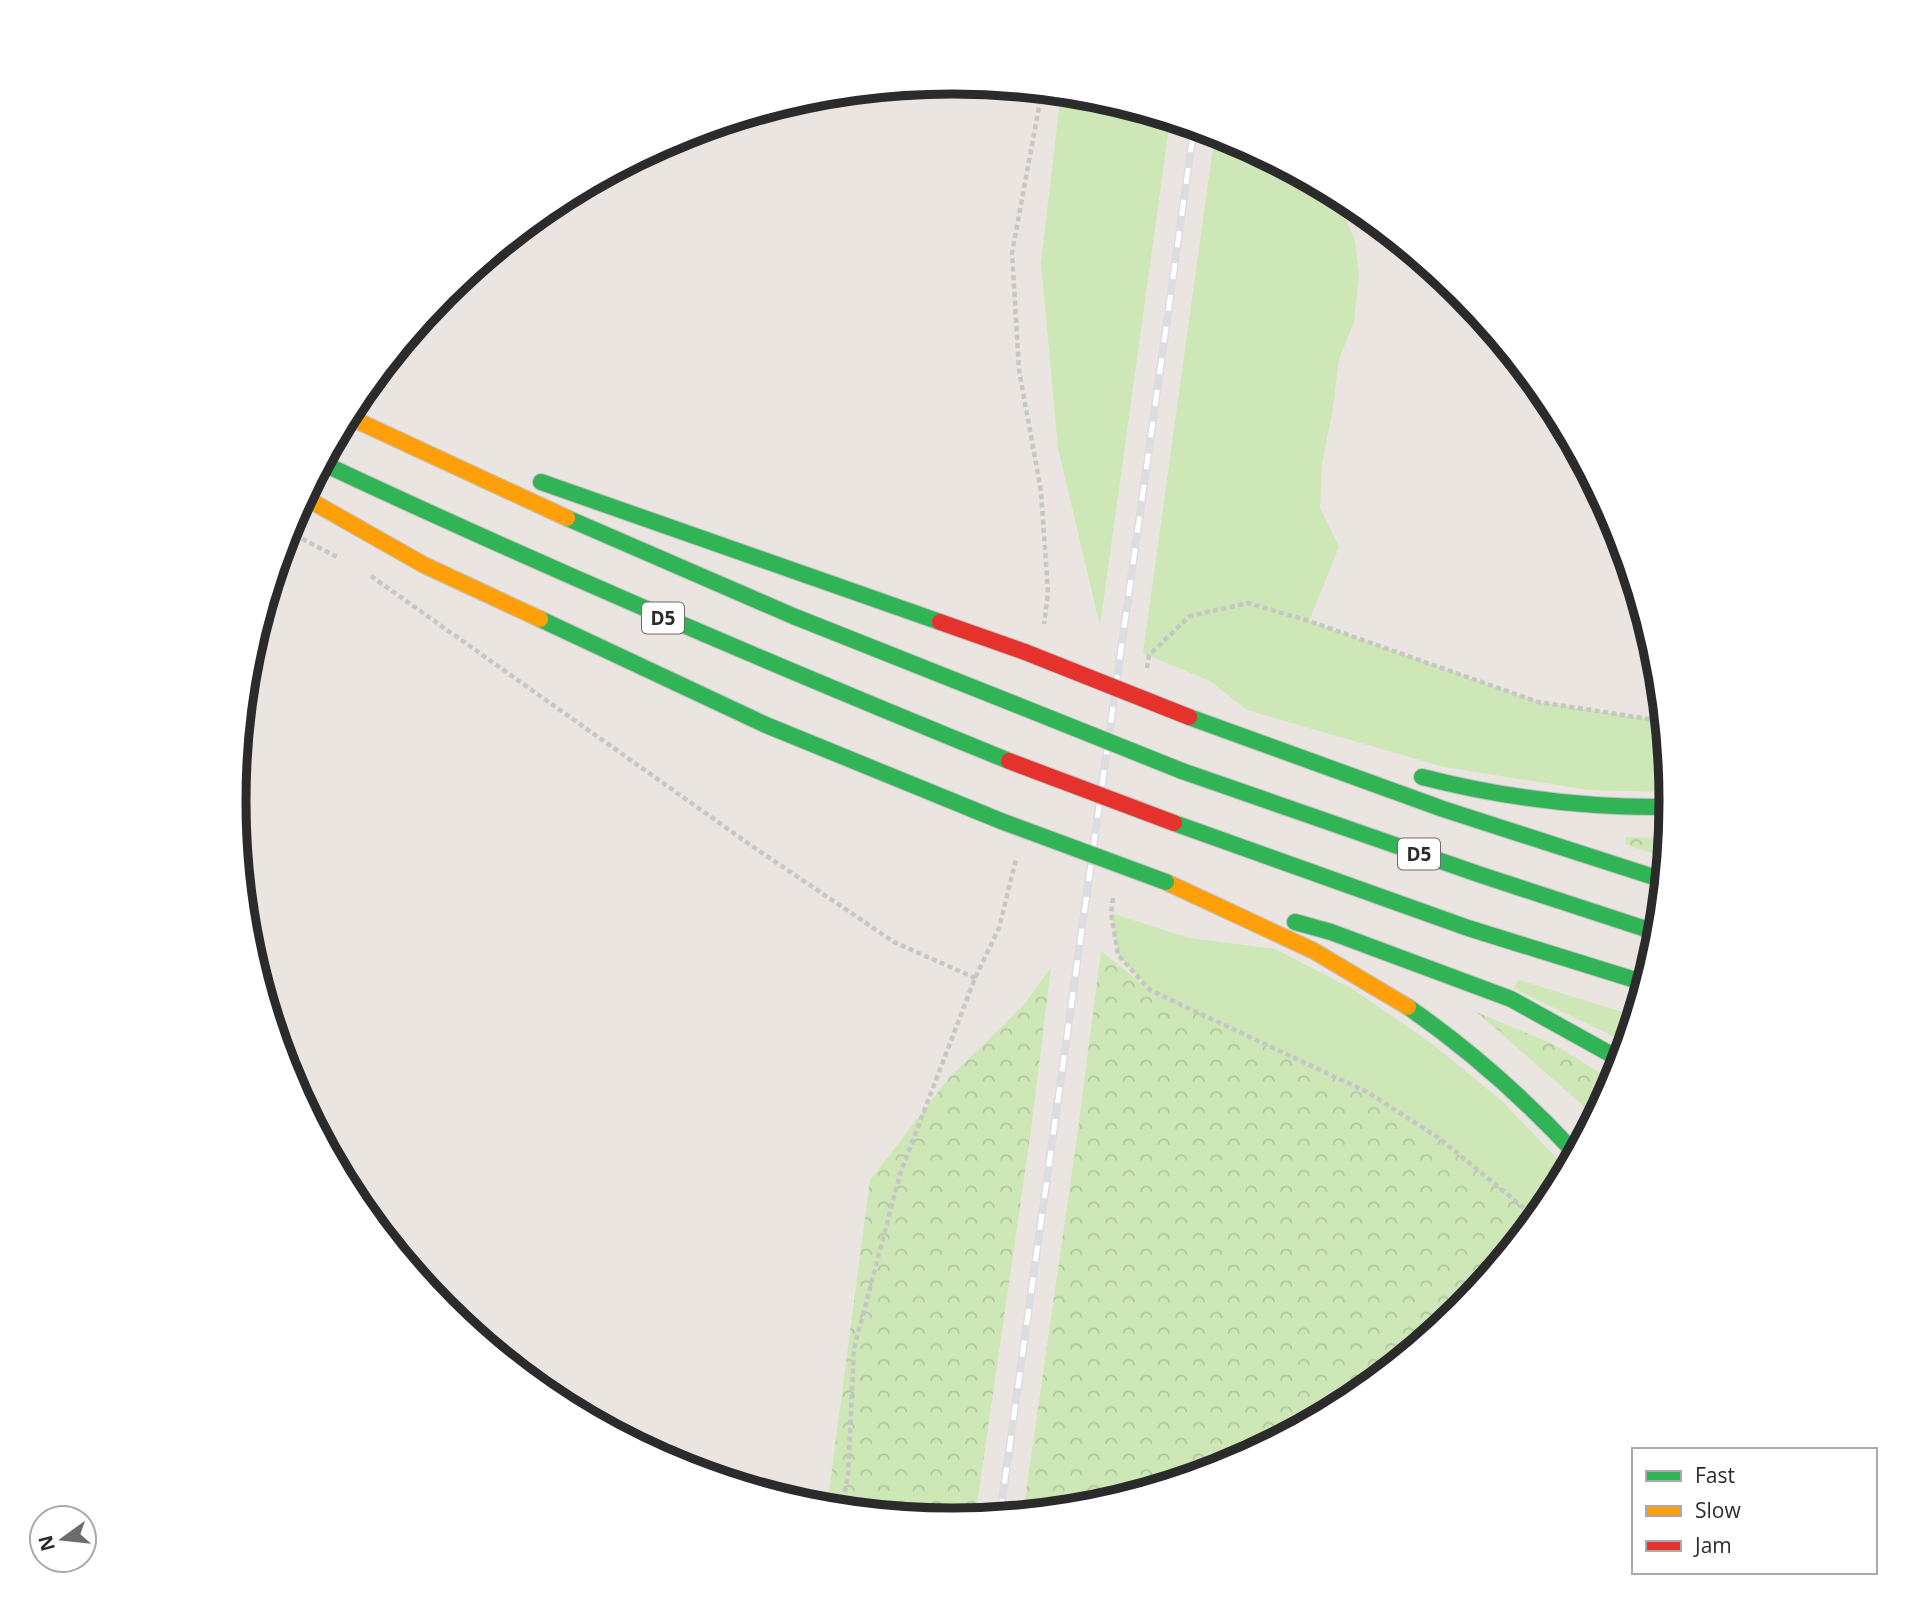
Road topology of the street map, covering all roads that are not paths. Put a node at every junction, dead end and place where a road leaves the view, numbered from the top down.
1 (358, 420) edge
2 (357, 421) edge
3 (492, 466) dead end
4 (331, 467) edge
5 (531, 479) dead end
6 (313, 502) edge
7 (1189, 717) junction
8 (1359, 761) dead end
9 (1411, 775) dead end
10 (1659, 807) edge
11 (1654, 877) edge
12 (1166, 882) junction
13 (1647, 929) edge
14 (1636, 981) edge
15 (1611, 1055) edge
16 (1568, 1146) edge

1 - 3 highway
2 - 13 highway, D5, bridge
4 - 14 highway, D5, bridge
5 - 7 highway, bridge
6 - 12 highway, bridge
7 - 8 highway
7 - 11 highway
9 - 10 highway
12 - 15 highway
12 - 16 highway

